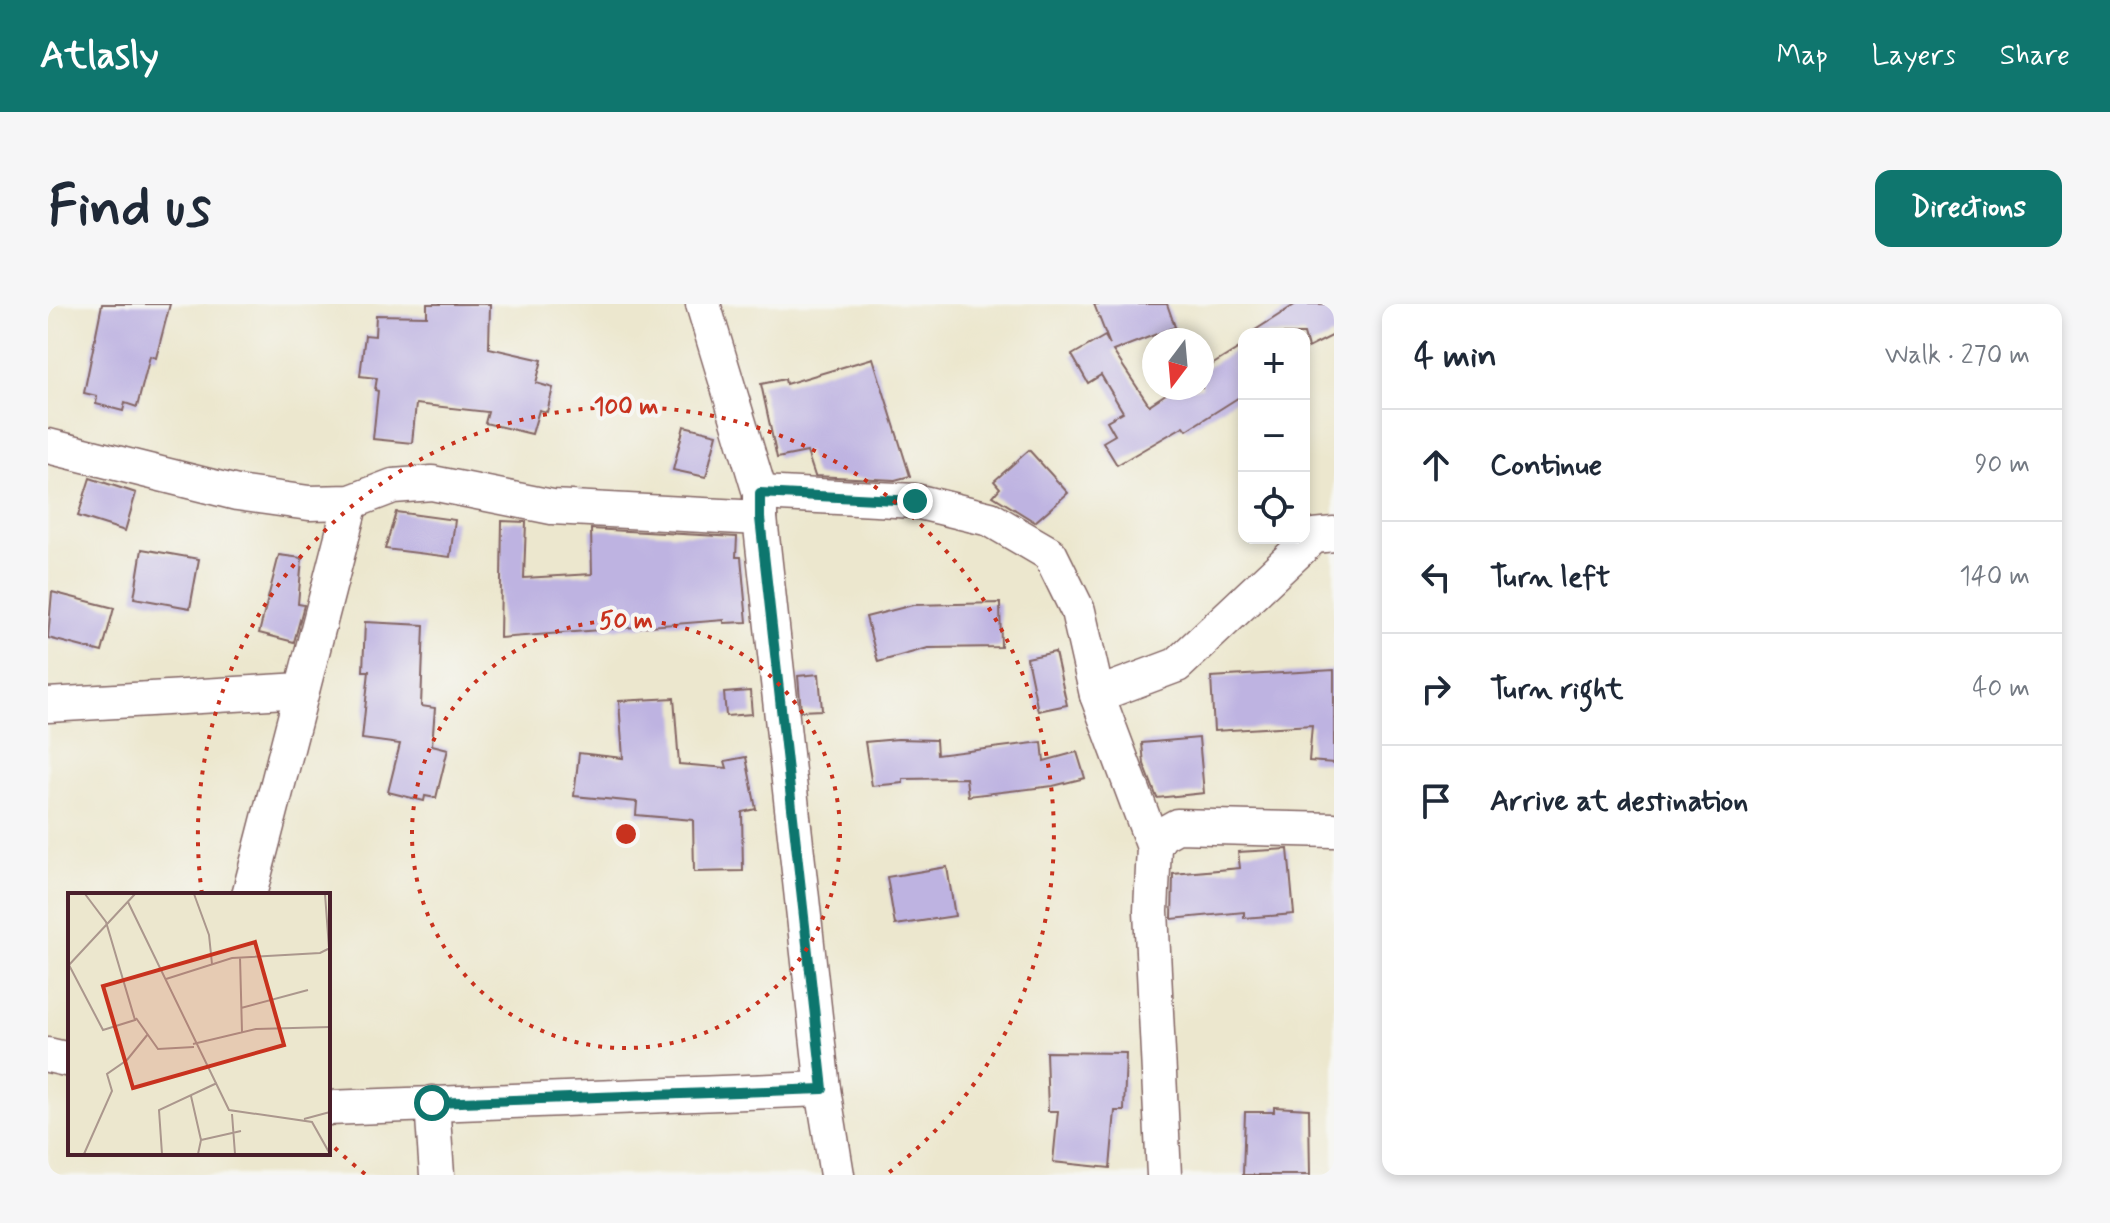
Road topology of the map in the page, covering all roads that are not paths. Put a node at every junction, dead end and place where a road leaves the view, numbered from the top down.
1 (703, 304) edge
2 (48, 446) edge
3 (351, 502) junction
4 (760, 505) junction
5 (1334, 534) edge
6 (302, 690) junction
7 (1097, 695) junction
8 (48, 705) edge
9 (1334, 830) edge
10 (1154, 847) junction
11 (250, 893) edge
12 (48, 1055) edge
13 (68, 1060) edge
14 (823, 1089) junction
15 (432, 1103) junction
16 (330, 1108) edge
17 (437, 1175) edge
18 (837, 1175) edge
19 (1164, 1175) edge

1 - 4 street
2 - 3 street
3 - 4 street
3 - 6 street
4 - 7 street
4 - 14 street
5 - 7 street
6 - 8 street
6 - 11 street
7 - 10 street
9 - 10 street
10 - 19 street
12 - 13 street
14 - 15 street
14 - 18 street
15 - 16 street
15 - 17 street

